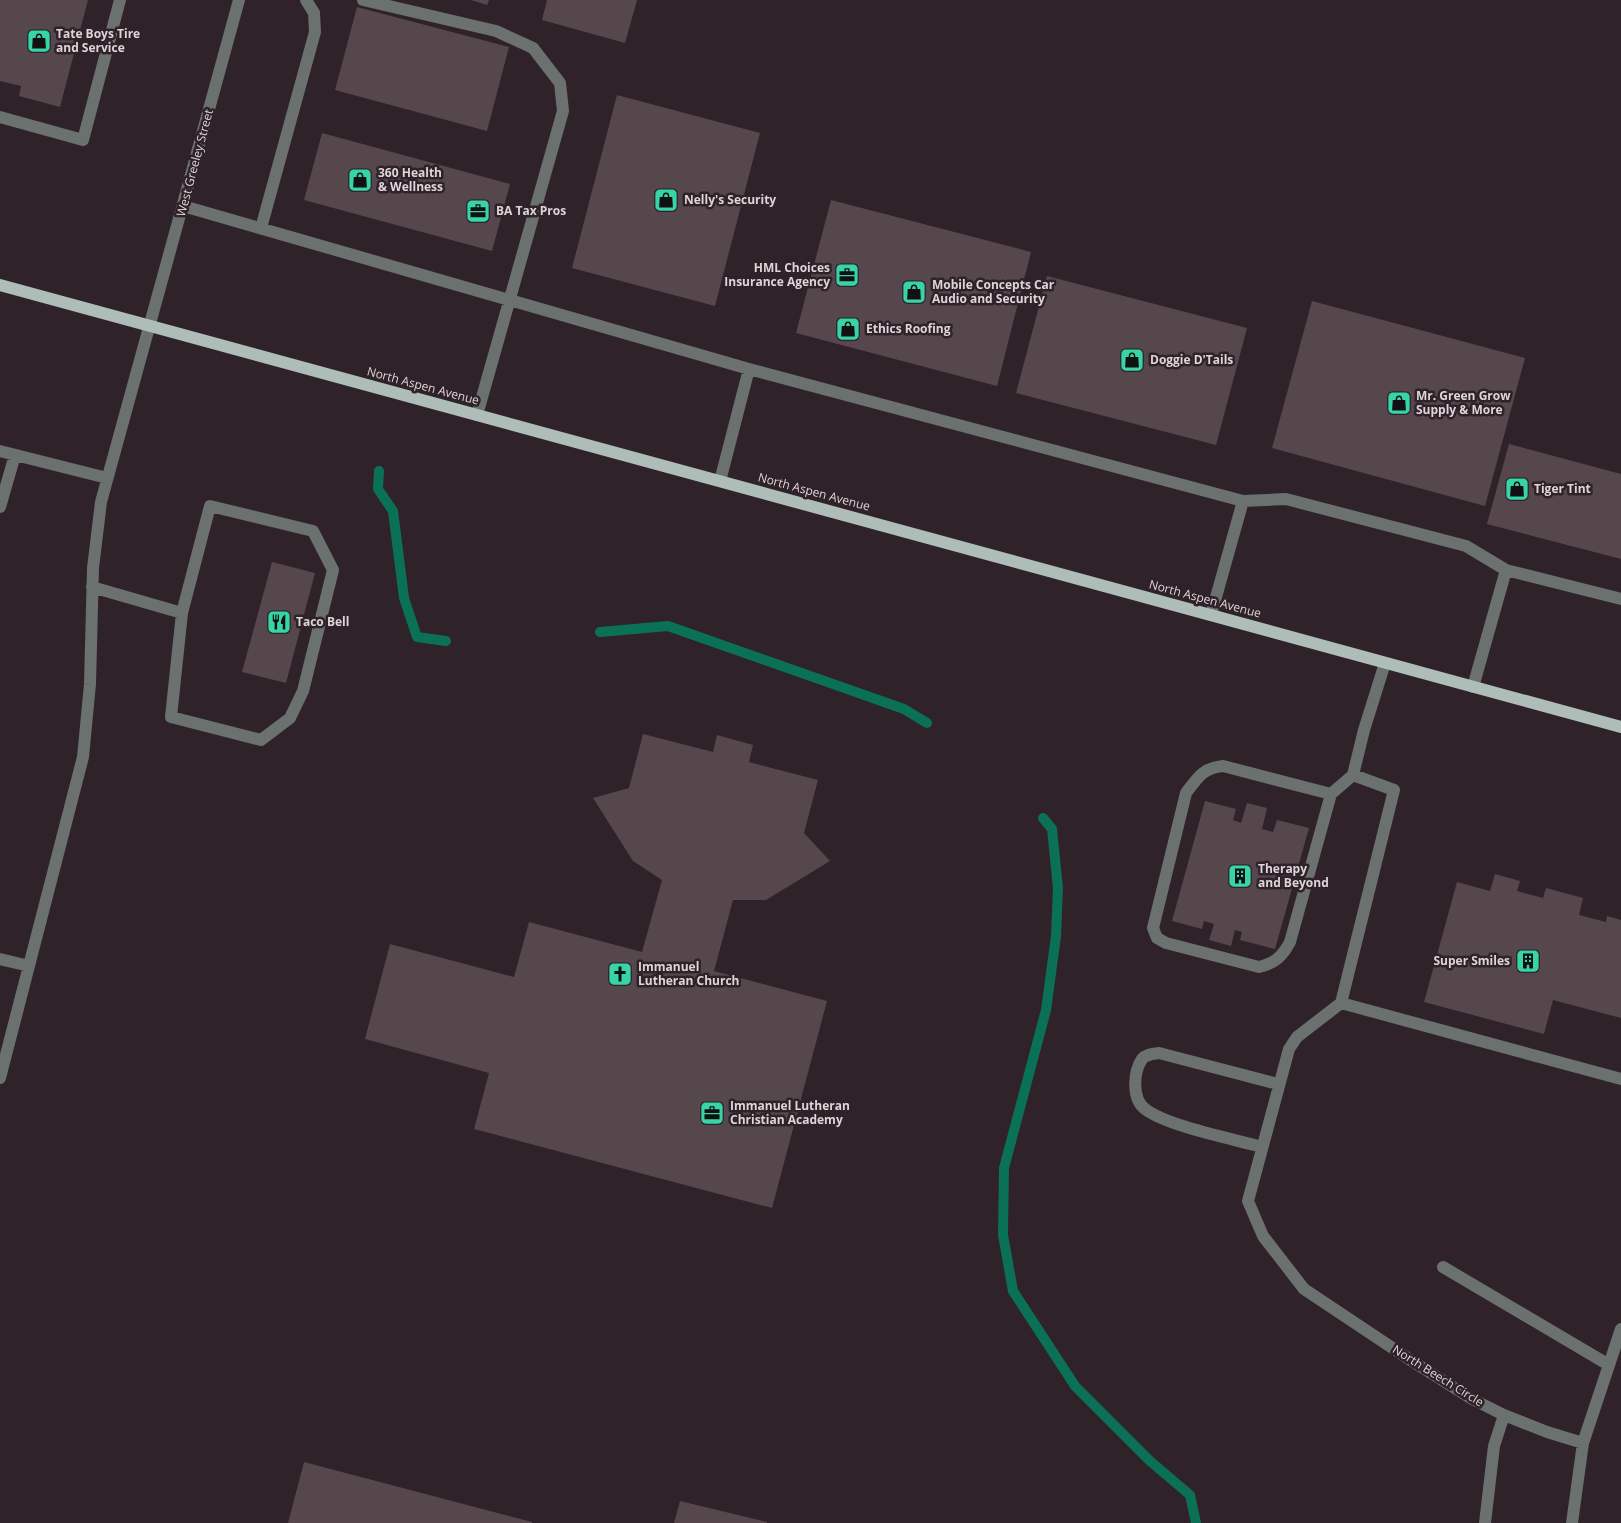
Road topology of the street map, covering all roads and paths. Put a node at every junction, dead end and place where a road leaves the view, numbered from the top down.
1 (120, 0) edge
2 (239, 0) edge
3 (306, 0) edge
4 (363, 0) edge
5 (0, 117) edge
6 (183, 206) junction
7 (261, 228) junction
8 (0, 285) edge
9 (510, 300) junction
10 (150, 326) junction
11 (749, 369) junction
12 (477, 415) junction
13 (0, 451) edge
14 (15, 455) junction
15 (107, 478) junction
16 (720, 481) junction
17 (1243, 501) junction
18 (0, 506) edge
19 (1506, 570) junction
20 (92, 587) junction
21 (1621, 599) edge
22 (182, 613) junction
23 (1211, 615) junction
24 (1386, 662) junction
25 (1474, 687) junction
26 (1621, 728) edge
27 (1353, 775) junction
28 (1331, 794) junction
29 (0, 959) edge
30 (29, 966) junction
31 (1341, 1003) junction
32 (0, 1078) edge
33 (1621, 1079) edge
34 (1278, 1084) junction
35 (1262, 1146) junction
36 (1443, 1267) dead end
37 (1621, 1329) edge
38 (1609, 1365) junction
39 (1504, 1414) junction
40 (1583, 1443) junction
41 (1485, 1523) edge
42 (1572, 1523) edge

1 - 5 street
2 - 6 street, West Greeley Street
3 - 7 street
4 - 9 street
6 - 7 street
6 - 10 street, West Greeley Street
7 - 9 street
8 - 10 main road, North Aspen Avenue
9 - 11 street
9 - 12 street
10 - 12 main road, North Aspen Avenue
10 - 15 street, West Greeley Street
11 - 16 street
11 - 17 street
12 - 16 main road, North Aspen Avenue
13 - 14 street
14 - 15 street
14 - 18 street
15 - 20 street, West Greeley Street
16 - 23 main road, North Aspen Avenue
17 - 19 street
17 - 23 street
19 - 21 street
19 - 25 street
20 - 22 street
20 - 30 street, West Greeley Street
22 - 22 street
23 - 24 main road, North Aspen Avenue
24 - 25 main road, North Aspen Avenue
24 - 27 street
25 - 26 main road, North Aspen Avenue
27 - 28 street
27 - 31 street
28 - 28 street
29 - 30 street
30 - 32 street, West Greeley Street
31 - 33 street
31 - 34 street, North Beech Circle
34 - 35 street, North Beech Circle
34 - 35 street
35 - 39 street, North Beech Circle
36 - 38 street
37 - 38 street
38 - 40 street
39 - 40 street, North Beech Circle
39 - 41 street
40 - 42 street

